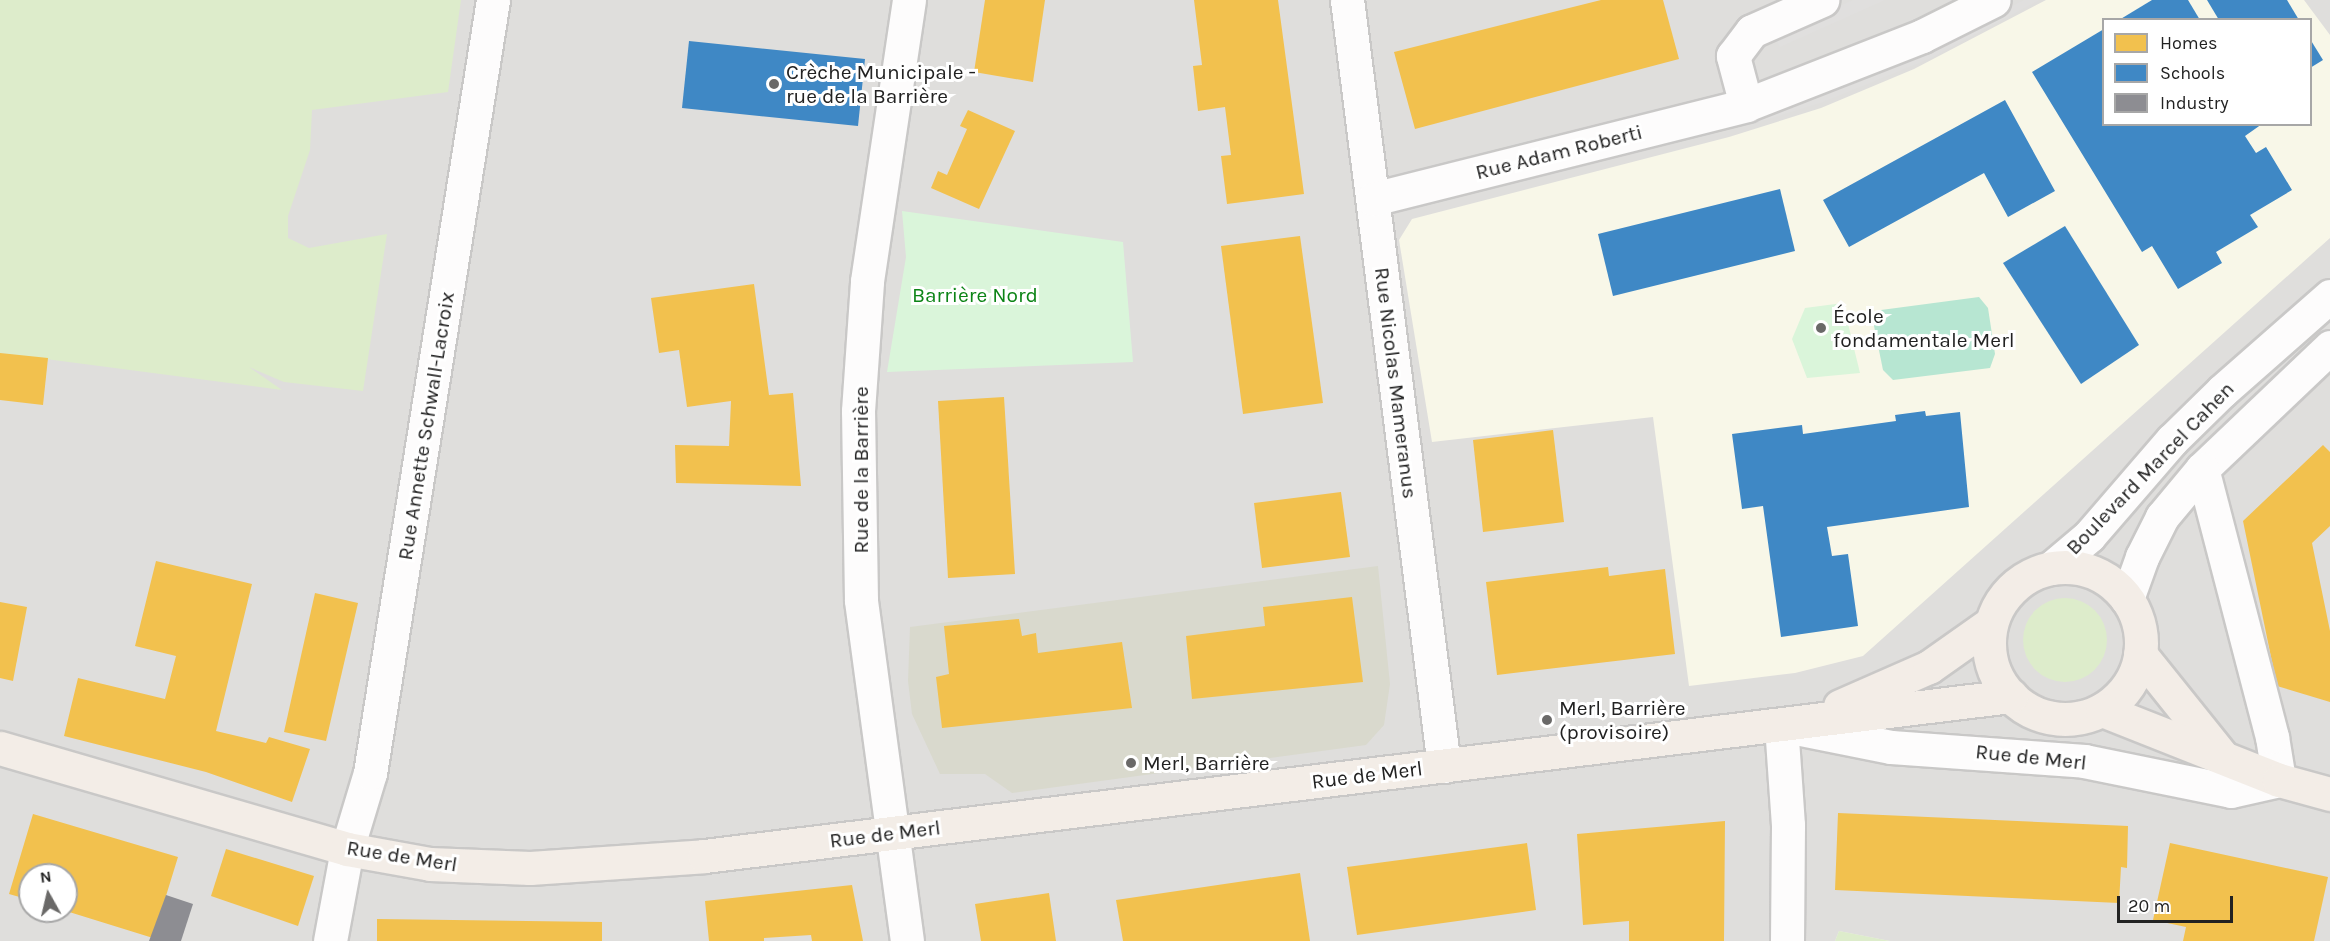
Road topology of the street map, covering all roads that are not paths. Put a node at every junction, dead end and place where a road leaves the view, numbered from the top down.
1 (493, 0) edge
2 (909, 0) edge
3 (1347, 0) edge
4 (1821, 0) edge
5 (1994, 0) edge
6 (1746, 105) junction
7 (1373, 199) junction
8 (2330, 296) edge
9 (2330, 347) edge
10 (2202, 469) junction
11 (2051, 567) junction
12 (2127, 599) junction
13 (1990, 624) junction
14 (2140, 654) junction
15 (2011, 696) junction
16 (2102, 710) junction
17 (1781, 725) junction
18 (0, 748) edge
19 (2223, 758) junction
20 (1444, 766) junction
21 (2279, 780) junction
22 (2330, 794) edge
23 (891, 834) junction
24 (347, 849) junction
25 (330, 941) edge
26 (907, 941) edge
27 (1787, 941) edge

1 - 24 street, Rue Annette Schwall-Lacroix
2 - 23 street, Rue de la Barrière
3 - 7 street, Rue Nicolas Mameranus
4 - 6 street
5 - 6 street, Rue Adam Roberti
6 - 7 street, Rue Adam Roberti
7 - 20 street, Rue Nicolas Mameranus
8 - 11 street, Boulevard Marcel Cahen
9 - 10 street, Boulevard Marcel Cahen
10 - 12 street, Boulevard Marcel Cahen
10 - 21 street, Boulevard Marcel Cahen
11 - 12 main road, Rue de Merl
11 - 13 main road, Rue de Merl
12 - 14 main road, Rue de Merl
13 - 15 main road, Rue de Merl
13 - 17 main road, Rue de Merl
14 - 16 main road, Rue de Merl
14 - 19 main road, Rue de Merl
15 - 16 main road, Rue de Merl
15 - 17 main road, Rue de Merl
16 - 19 main road, Rue de Merl
17 - 20 main road, Rue de Merl
17 - 21 street, Rue de Merl
17 - 27 street
18 - 24 main road, Rue de Merl
19 - 21 main road, Rue de Merl
20 - 23 main road, Rue de Merl
21 - 22 main road, Rue de Merl
23 - 24 main road, Rue de Merl
23 - 26 street, Rue de la Barrière
24 - 25 street, Rue Annette Schwall-Lacroix

